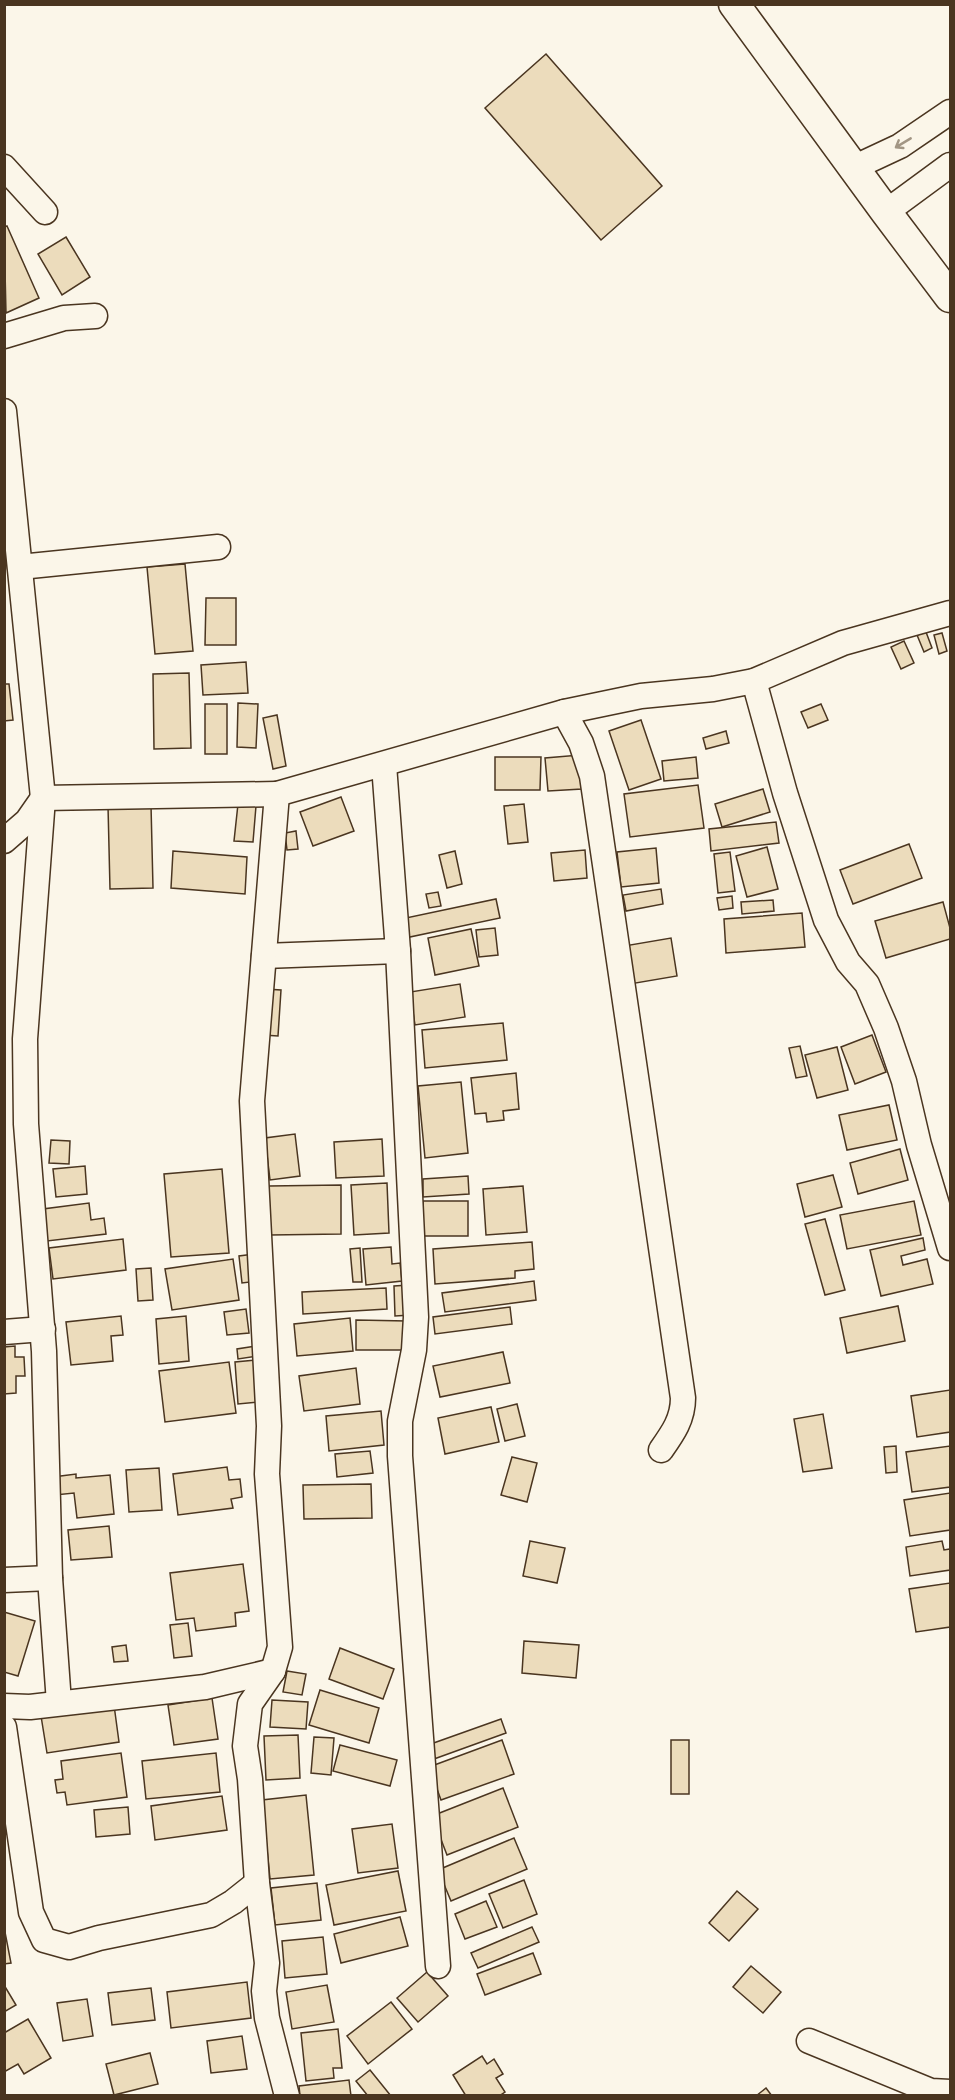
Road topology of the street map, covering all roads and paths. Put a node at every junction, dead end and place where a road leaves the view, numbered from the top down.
1 (734, 4) edge
2 (951, 112) edge
3 (951, 165) edge
4 (4, 167) edge
5 (853, 168) junction
6 (45, 212) dead end
7 (886, 212) junction
8 (951, 297) edge
9 (95, 316) dead end
10 (4, 336) edge
11 (4, 411) edge
12 (218, 547) dead end
13 (20, 567) junction
14 (951, 613) edge
15 (754, 681) junction
16 (564, 712) junction
17 (384, 765) junction
18 (277, 794) junction
19 (44, 798) junction
20 (4, 841) edge
21 (398, 951) junction
22 (264, 956) junction
23 (949, 1240) edge
24 (43, 1329) junction
25 (4, 1332) edge
26 (661, 1450) dead end
27 (50, 1578) junction
28 (4, 1580) edge
29 (273, 1671) junction
30 (59, 1703) junction
31 (4, 1706) edge
32 (4, 1727) edge
33 (257, 1883) junction
34 (438, 1966) dead end
35 (809, 2040) dead end
36 (951, 2092) edge
37 (287, 2096) edge

1 - 5 main road
2 -> 5 street
3 - 7 street
4 - 6 street
5 - 7 main road
7 - 8 main road
9 - 10 street
11 - 13 street
12 - 13 street
13 - 19 street
14 - 15 street
15 - 16 street
15 - 23 street
16 - 17 street
16 - 26 street
17 - 18 street
17 - 21 street
18 - 19 street
18 - 22 street
19 - 20 street
19 - 24 street
21 - 22 street
21 - 34 street
22 - 29 street
24 - 25 street
24 - 27 street
27 - 28 street
27 - 30 street
29 - 30 street
29 - 33 street
30 - 31 street
32 - 33 street
33 - 37 street
35 - 36 street

